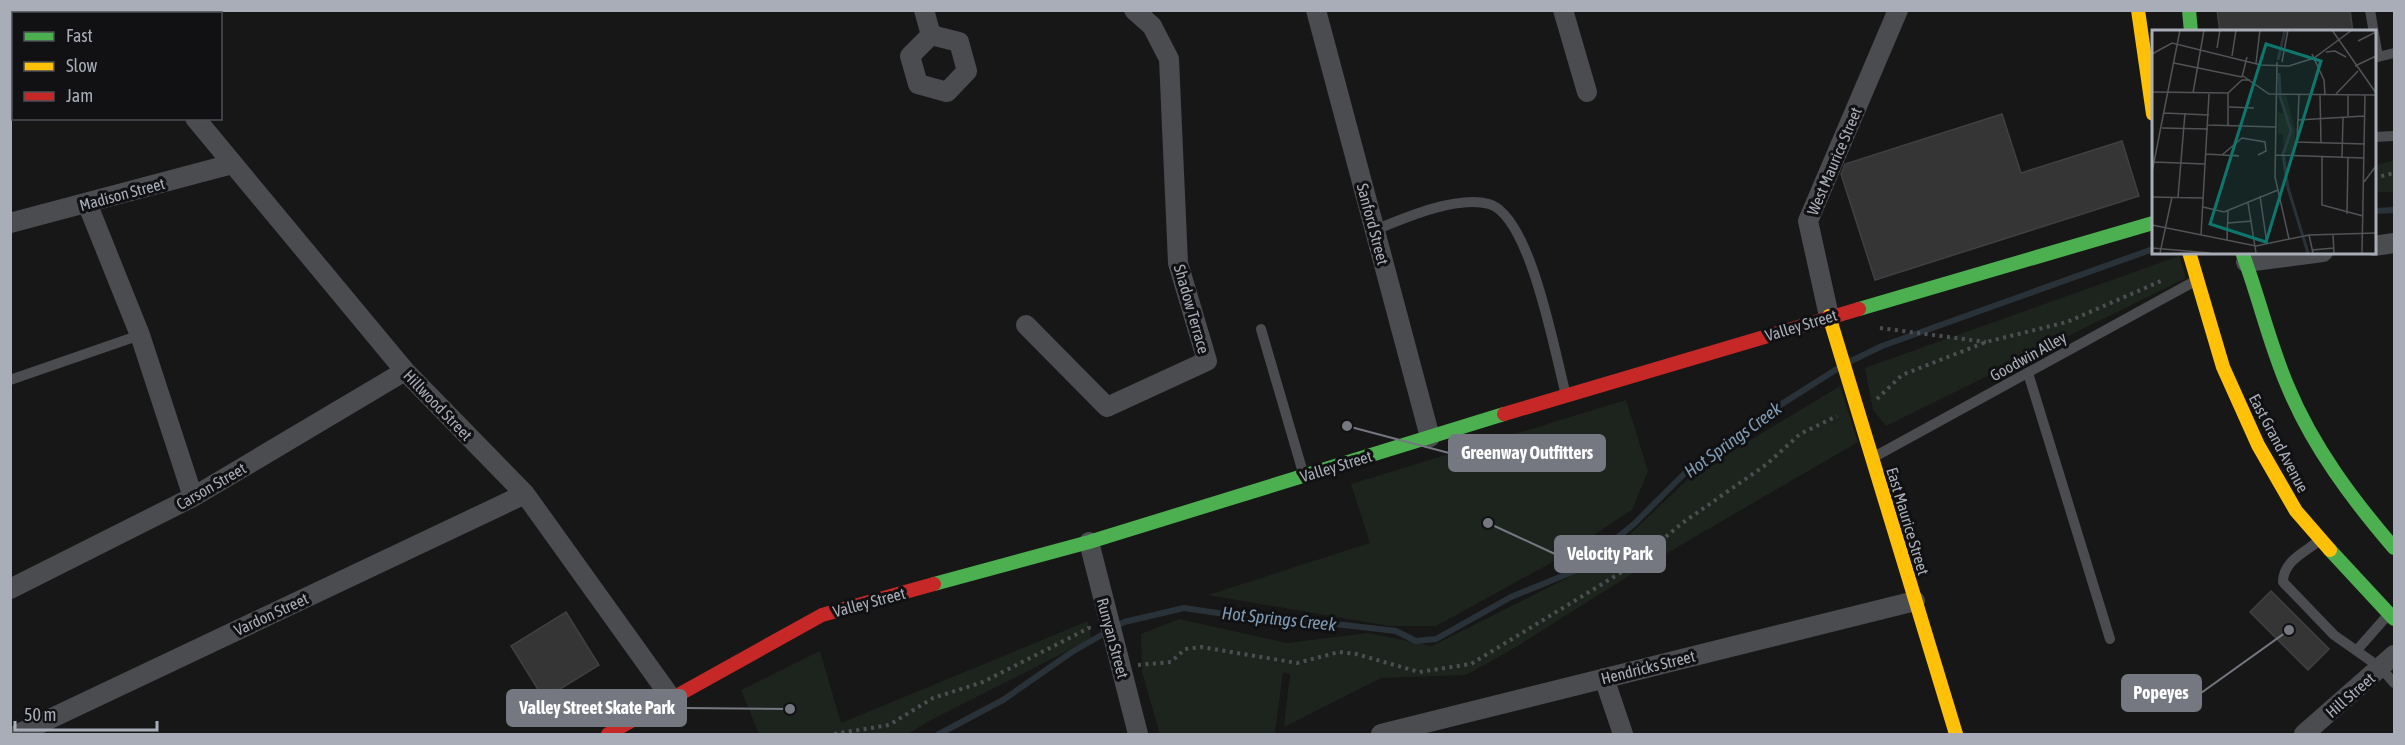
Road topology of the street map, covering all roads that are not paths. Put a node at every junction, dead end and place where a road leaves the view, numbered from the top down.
1 (924, 10) edge
2 (1134, 10) edge
3 (1316, 10) edge
4 (1563, 10) edge
5 (1898, 10) edge
6 (2138, 10) edge
7 (2189, 10) edge
8 (2370, 10) edge
9 (2191, 30) edge
10 (2373, 30) edge
11 (931, 35) dead end
12 (2394, 53) edge
13 (2376, 57) edge
14 (1587, 92) dead end
15 (2152, 110) edge
16 (197, 120) edge
17 (2394, 136) edge
18 (2375, 137) edge
19 (232, 164) junction
20 (87, 203) junction
21 (2152, 222) edge
22 (10, 223) edge
23 (1375, 230) junction
24 (2394, 243) edge
25 (2375, 246) edge
26 (2190, 254) edge
27 (2291, 254) edge
28 (2244, 257) edge
29 (2196, 274) junction
30 (1829, 316) junction
31 (1026, 325) dead end
32 (1261, 329) dead end
33 (140, 335) junction
34 (405, 371) junction
35 (2028, 373) junction
36 (10, 380) edge
37 (1566, 395) junction
38 (1430, 437) junction
39 (1872, 458) junction
40 (1304, 476) junction
41 (525, 494) junction
42 (193, 497) junction
43 (2320, 540) junction
44 (1089, 542) junction
45 (2394, 547) edge
46 (10, 589) edge
47 (1915, 601) junction
48 (2392, 616) edge
49 (2110, 639) dead end
50 (2357, 650) junction
51 (2388, 661) edge
52 (1604, 678) junction
53 (2394, 682) edge
54 (672, 699) junction
55 (18, 735) edge
56 (608, 735) edge
57 (1138, 735) edge
58 (1381, 735) edge
59 (1623, 735) edge
60 (1956, 735) edge
61 (2304, 735) edge

1 - 11 street
2 - 31 street, Shadow Terrace
3 - 23 street, Sanford Street
4 - 14 street
5 - 30 street, West Maurice Street
6 - 15 street
7 - 9 street
8 - 10 lane
12 - 13 lane
16 - 19 street, Hillwood Street
17 - 18 lane
19 - 20 street, Madison Street
19 - 34 street, Hillwood Street
20 - 22 street, Madison Street
20 - 33 street
21 - 30 street, Valley Street
23 - 37 lane
23 - 38 street, Sanford Street
24 - 25 street
26 - 29 street, East Grand Avenue
27 - 28 street
28 - 45 street, East Grand Avenue
29 - 35 lane, Goodwin Alley
29 - 43 street, East Grand Avenue
30 - 37 street, Valley Street
30 - 39 street, East Maurice Street
32 - 40 lane
33 - 36 lane
33 - 42 street
34 - 41 street, Hillwood Street
34 - 42 street, Carson Street
35 - 39 lane, Goodwin Alley
35 - 49 lane
37 - 38 street, Valley Street
38 - 40 street, Valley Street
39 - 47 street, East Maurice Street
40 - 44 street, Valley Street
41 - 54 street, Hillwood Street
41 - 55 street, Vardon Street
42 - 46 street, Carson Street
43 - 48 street, East Grand Avenue
43 - 50 lane
44 - 54 street, Valley Street
44 - 57 street, Runyan Street
47 - 52 street, Hendricks Street
47 - 60 street, East Maurice Street
48 - 50 lane
50 - 51 lane
51 - 53 lane
51 - 61 street, Hill Street
52 - 58 street, Hendricks Street
52 - 59 street
54 - 56 street, Valley Street

